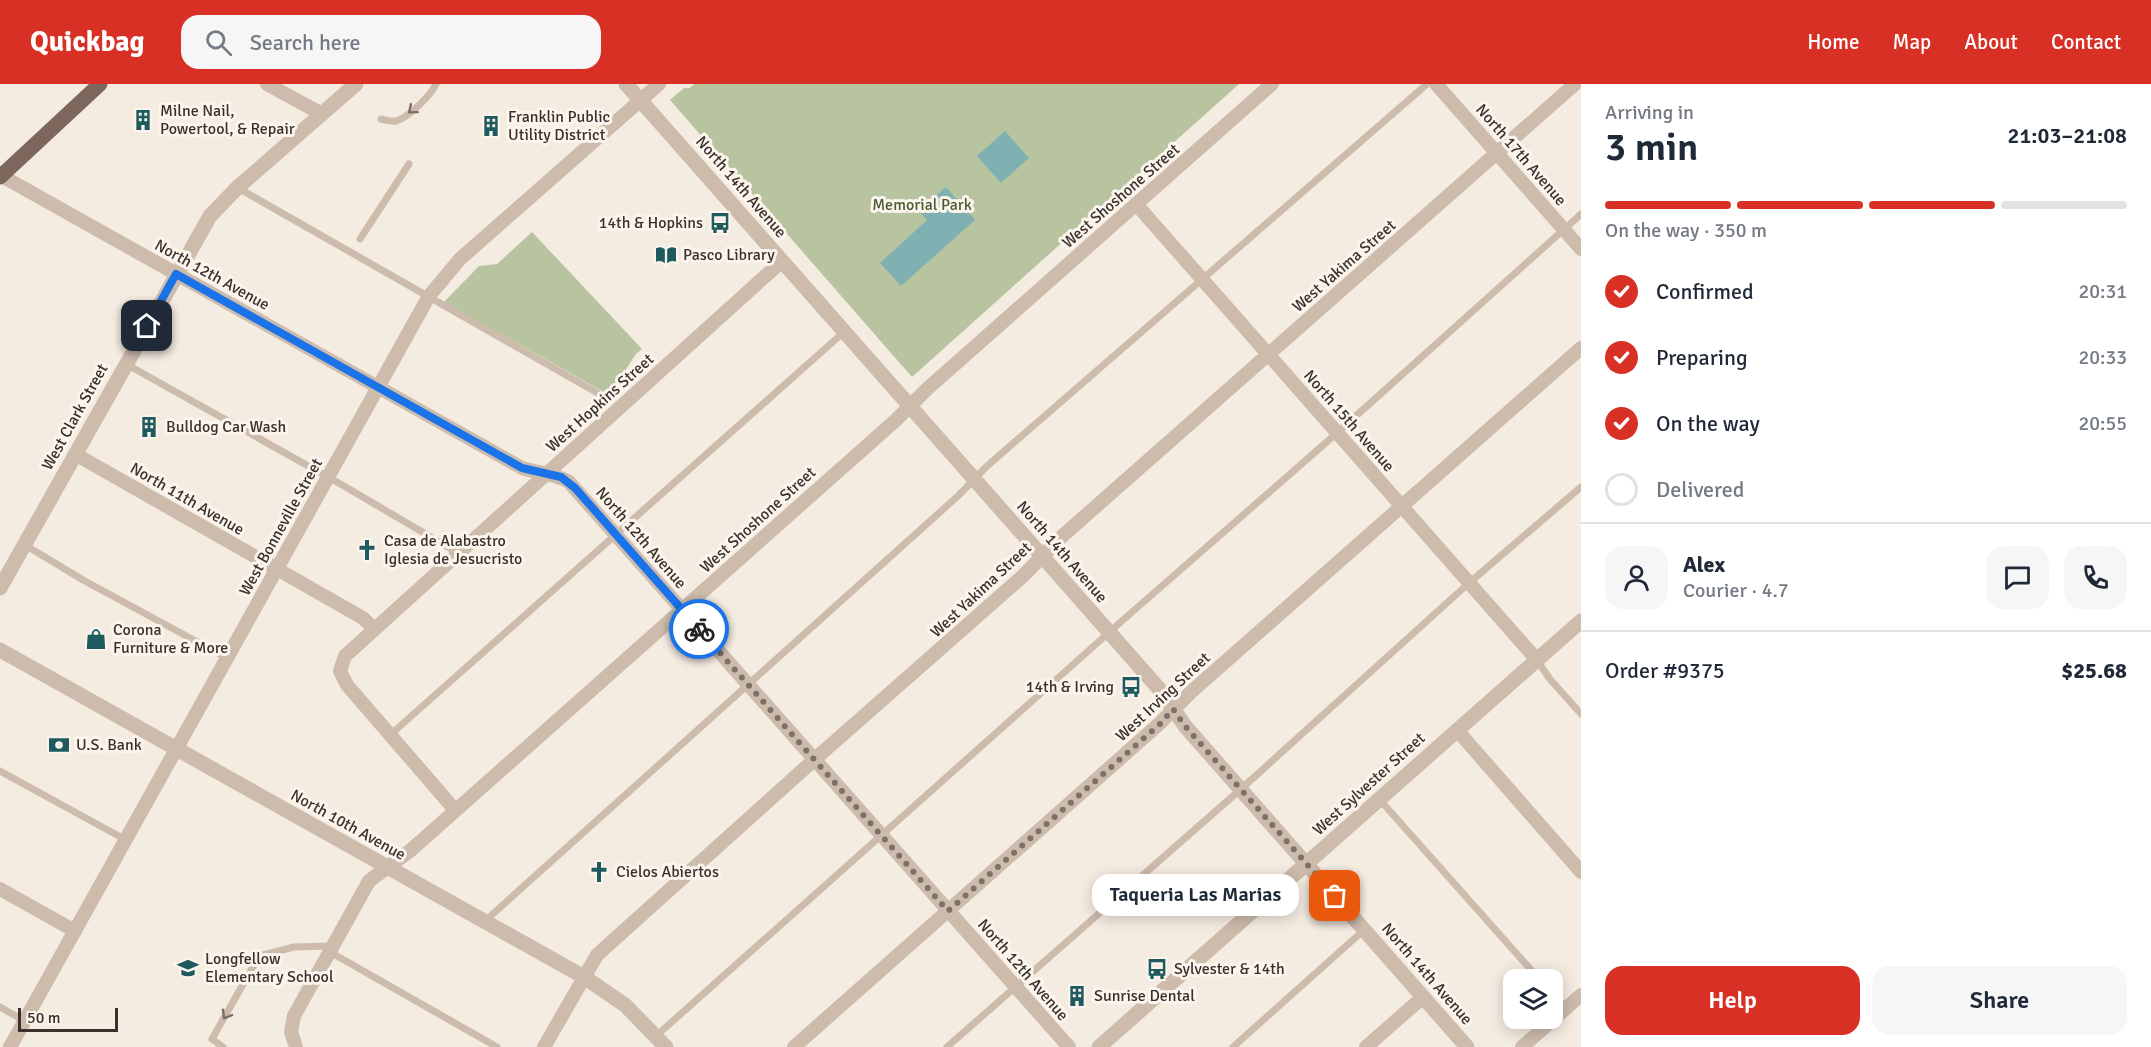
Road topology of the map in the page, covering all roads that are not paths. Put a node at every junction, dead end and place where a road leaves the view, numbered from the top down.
1 (100, 84) edge
2 (267, 84) edge
3 (356, 84) edge
4 (436, 84) edge
5 (626, 84) edge
6 (659, 84) edge
7 (1272, 84) edge
8 (1427, 84) edge
9 (1436, 84) edge
10 (1575, 84) edge
11 (641, 100) junction
12 (322, 114) junction
13 (381, 119) dead end
14 (1497, 153) junction
15 (409, 164) dead end
16 (1, 176) edge
17 (237, 188) junction
18 (1136, 204) junction
19 (1581, 214) edge
20 (1564, 230) junction
21 (360, 239) dead end
22 (1581, 249) edge
23 (782, 261) junction
24 (176, 274) junction
25 (1203, 280) junction
26 (429, 296) junction
27 (844, 332) junction
28 (1581, 348) edge
29 (1268, 354) junction
30 (126, 364) junction
31 (378, 387) junction
32 (608, 399) dead end
33 (909, 406) junction
34 (1337, 433) junction
35 (75, 454) junction
36 (547, 473) junction
37 (328, 478) junction
38 (974, 479) junction
39 (1581, 487) edge
40 (1402, 506) junction
41 (616, 534) junction
42 (24, 545) junction
43 (458, 553) junction
44 (1042, 556) junction
45 (277, 569) junction
46 (1469, 583) junction
47 (0, 588) edge
48 (682, 609) junction
49 (1581, 621) edge
50 (374, 629) junction
51 (1109, 633) junction
52 (0, 650) edge
53 (227, 658) junction
54 (1537, 660) junction
55 (748, 684) junction
56 (1173, 709) junction
57 (1581, 714) edge
58 (1457, 730) junction
59 (390, 735) junction
60 (176, 749) junction
61 (815, 759) junction
62 (0, 771) edge
63 (1241, 789) junction
64 (1379, 799) junction
65 (455, 810) junction
66 (882, 836) junction
67 (126, 840) junction
68 (1306, 864) junction
69 (387, 867) junction
70 (1581, 872) edge
71 (0, 889) edge
72 (948, 911) junction
73 (484, 921) junction
74 (1364, 930) junction
75 (75, 931) junction
76 (331, 949) junction
77 (1530, 969) edge
78 (584, 977) junction
79 (1015, 986) junction
80 (1581, 995) edge
81 (1423, 997) junction
82 (1563, 1005) edge
83 (0, 1007) edge
84 (1566, 1008) junction
85 (25, 1021) junction
86 (661, 1042) edge
87 (294, 1043) edge
88 (10, 1047) edge
89 (223, 1047) edge
90 (497, 1047) edge
91 (544, 1047) edge
92 (794, 1047) edge
93 (947, 1047) edge
94 (1069, 1047) edge
95 (1099, 1047) edge
96 (1233, 1047) edge
97 (1366, 1047) edge
98 (1467, 1047) edge
99 (1522, 1047) edge

1 - 16 main road
2 - 12 street
3 - 12 street, West Clark Street
4 -> 13 lane
5 - 11 street, North 14th Avenue
6 - 11 street, West Bonneville Street
7 - 18 street, West Shoshone Street
8 - 25 lane
9 - 14 street, North 17th Avenue
10 - 14 street, West Yakima Street
11 - 23 street, North 14th Avenue
11 - 26 street, West Bonneville Street
12 - 17 street, West Clark Street
14 - 20 street, North 17th Avenue
14 - 29 street, West Yakima Street
15 - 21 lane
16 - 24 street, North 12th Avenue
17 - 24 street, West Clark Street
17 - 26 lane
18 - 25 street, North 15th Avenue
18 - 33 street, West Shoshone Street
19 - 20 lane
20 - 22 street, North 17th Avenue
20 - 34 lane
23 - 27 street, North 14th Avenue
23 - 36 street, West Hopkins Street
24 - 30 street, West Clark Street
24 - 31 street, North 12th Avenue
25 - 29 street, North 15th Avenue
25 - 38 lane
26 - 31 street, West Bonneville Street
26 - 32 lane
27 - 33 street, North 14th Avenue
27 - 41 lane
28 - 40 street, West Irving Street
29 - 34 street, North 15th Avenue
29 - 44 street, West Yakima Street
30 - 35 street, West Clark Street
30 - 37 lane
31 - 36 street, North 12th Avenue
31 - 37 street, West Bonneville Street
33 - 38 street, North 14th Avenue
33 - 48 street, West Shoshone Street
34 - 40 street, North 15th Avenue
34 - 51 lane
35 - 42 street, West Clark Street
35 - 45 street, North 11th Avenue
36 - 41 street, North 12th Avenue
36 - 43 street, West Hopkins Street
37 - 43 lane
37 - 45 street, West Bonneville Street
38 - 44 street, North 14th Avenue
38 - 55 lane
39 - 46 lane
40 - 46 street, North 15th Avenue
40 - 56 street, West Irving Street
41 - 48 street, North 12th Avenue
41 - 59 lane
42 - 47 street, West Clark Street
42 - 53 lane
43 - 50 street, West Hopkins Street
44 - 51 street, North 14th Avenue
44 - 61 street, West Yakima Street
45 - 50 street, North 11th Avenue
45 - 53 street, West Bonneville Street
46 - 54 street, North 15th Avenue
46 - 63 lane
48 - 55 street, North 12th Avenue
48 - 65 street, West Shoshone Street
49 - 54 street, West Sylvester Street
50 - 59 street, West Hopkins Street
51 - 56 street, North 14th Avenue
51 - 66 lane
52 - 60 street, North 10th Avenue
53 - 60 street, West Bonneville Street
54 - 57 lane
54 - 58 street, West Sylvester Street
55 - 61 street, North 12th Avenue
55 - 73 lane
56 - 63 street, North 14th Avenue
56 - 72 street, West Irving Street
58 - 64 street, West Sylvester Street
58 - 70 street
59 - 65 street
60 - 67 street, West Bonneville Street
60 - 69 street, North 10th Avenue
61 - 66 street, North 12th Avenue
61 - 78 street, West Yakima Street
62 - 67 lane
63 - 68 street, North 14th Avenue
63 - 79 lane
64 - 68 street, West Sylvester Street
64 - 77 lane
65 - 69 street, West Shoshone Street
66 - 72 street, North 12th Avenue
66 - 86 lane
67 - 75 street, West Bonneville Street
68 - 74 street, North 14th Avenue
68 - 95 street, West Sylvester Street
69 - 73 street, North 10th Avenue
69 - 76 street, West Shoshone Street
71 - 75 street
72 - 79 street, North 12th Avenue
72 - 92 street, West Irving Street
73 - 78 street, North 10th Avenue
74 - 81 street, North 14th Avenue
74 - 96 lane
75 - 85 street, West Bonneville Street
76 - 87 street, West Shoshone Street
76 -> 89 lane
76 - 90 lane
78 - 86 street, North 10th Avenue
78 - 91 street, West Yakima Street
79 - 93 lane
79 - 94 street, North 12th Avenue
80 - 84 street
81 - 97 street
81 - 98 street, North 14th Avenue
82 - 84 lane
83 - 85 lane
84 - 99 street
85 - 88 street, West Bonneville Street

